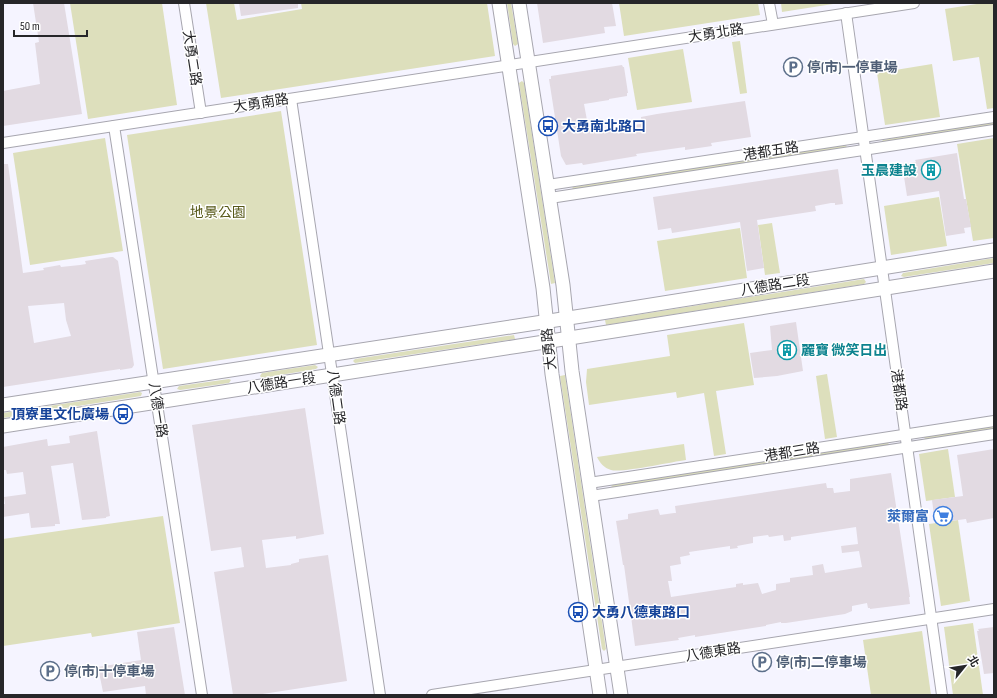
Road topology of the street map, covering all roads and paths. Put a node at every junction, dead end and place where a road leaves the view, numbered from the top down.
1 (184, 3) edge
2 (498, 3) edge
3 (519, 3) edge
4 (769, 3) edge
5 (914, 3) edge
6 (846, 13) junction
7 (773, 24) junction
8 (518, 64) junction
9 (291, 99) junction
10 (200, 112) junction
11 (994, 117) edge
12 (114, 126) junction
13 (994, 130) edge
14 (863, 137) junction
15 (3, 143) edge
16 (865, 150) junction
17 (549, 192) junction
18 (994, 250) edge
19 (882, 268) junction
20 (994, 271) edge
21 (885, 289) junction
22 (557, 320) junction
23 (559, 340) junction
24 (330, 355) junction
25 (244, 368) junction
26 (332, 375) junction
27 (154, 382) junction
28 (247, 388) junction
29 (157, 402) junction
30 (3, 405) edge
31 (994, 421) edge
32 (3, 426) edge
33 (905, 434) junction
34 (994, 434) edge
35 (907, 448) junction
36 (590, 490) junction
37 (994, 609) edge
38 (932, 618) junction
39 (617, 667) junction
40 (596, 670) junction
41 (202, 695) edge
42 (380, 695) edge
43 (432, 695) edge
44 (600, 695) edge
45 (621, 695) edge
46 (942, 695) edge

1 - 10 street, 大勇二路
2 - 8 street, 大勇路
3 - 8 street, 大勇路
4 - 7 street
5 - 6 street, 大勇北路
6 - 7 street, 大勇北路
6 - 14 street, 港都路
7 - 8 street, 大勇北路
8 - 9 street, 大勇南路
8 - 17 street, 大勇路
8 - 22 street, 大勇路
9 - 10 street, 大勇南路
9 - 24 street, 八德二路
10 - 12 street, 大勇南路
11 - 14 street, 港都五路
12 - 15 street, 大勇南路
12 - 27 street, 八德一路
13 - 16 street, 港都五路
14 - 16 street, 港都路
14 - 17 street, 港都五路
16 - 17 street, 港都五路
16 - 19 street, 港都路
17 - 22 street, 大勇路
18 - 19 street, 八德路二段
19 - 21 street, 港都路
19 - 22 street, 八德路二段
20 - 21 street, 八德路二段
21 - 23 street, 八德路二段
21 - 33 street, 港都路
22 - 23 street, 大勇路
22 - 23 street, 大勇路
22 - 24 street, 八德路一段
23 - 26 street, 八德路一段
23 - 36 street, 大勇路
23 - 40 street, 大勇路
24 - 25 street, 八德路一段
24 - 26 street, 八德二路
25 - 27 street, 八德路一段
25 - 28 street
26 - 28 street, 八德路一段
26 - 42 street, 八德二路
27 - 29 street, 八德一路
27 - 30 street, 八德路一段
28 - 29 street, 八德路一段
29 - 32 street, 八德路一段
29 - 41 street, 八德一路
31 - 33 street, 港都三路
33 - 35 street, 港都路
33 - 36 street, 港都三路
34 - 35 street, 港都三路
35 - 36 street, 港都三路
35 - 38 street, 港都路
36 - 39 street, 大勇路
37 - 38 street, 八德東路
38 - 39 street, 八德東路
38 - 46 street, 港都路
39 - 40 street, 八德東路
39 - 45 street, 大勇路
40 - 43 street, 八德東路
40 - 44 street, 大勇路

